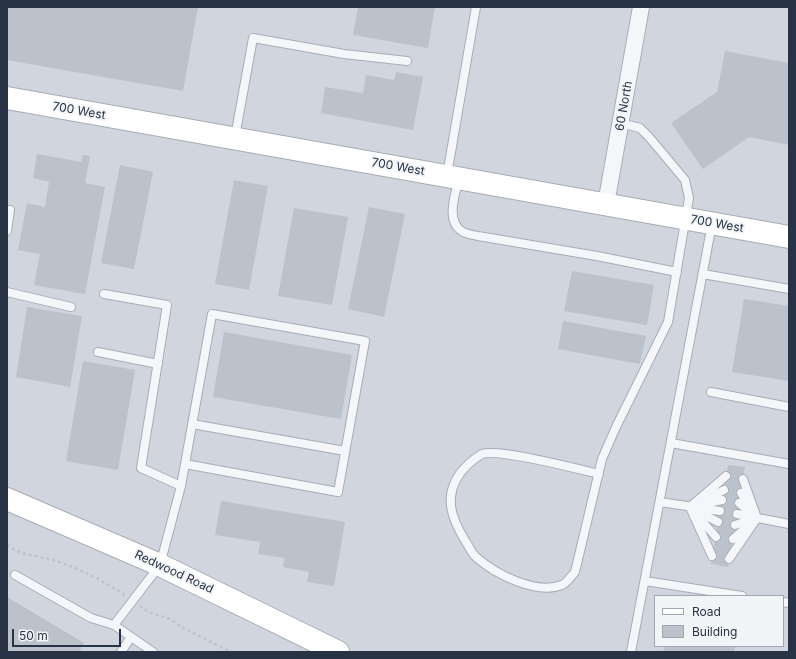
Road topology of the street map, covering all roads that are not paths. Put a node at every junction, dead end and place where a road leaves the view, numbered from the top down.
1 (476, 7) edge
2 (641, 7) edge
3 (407, 61) dead end
4 (7, 98) edge
5 (620, 123) junction
6 (234, 138) junction
7 (453, 177) junction
8 (606, 204) junction
9 (10, 210) dead end
10 (685, 218) junction
11 (712, 223) junction
12 (7, 231) edge
13 (789, 237) edge
14 (677, 272) junction
15 (703, 274) junction
16 (789, 289) edge
17 (7, 292) edge
18 (104, 294) dead end
19 (71, 306) dead end
20 (98, 352) dead end
21 (158, 364) junction
22 (711, 392) dead end
23 (789, 407) edge
24 (192, 424) junction
25 (671, 443) junction
26 (345, 451) junction
27 (185, 464) junction
28 (789, 464) edge
29 (599, 474) junction
30 (726, 476) dead end
31 (743, 479) dead end
32 (181, 486) junction
33 (724, 490) dead end
34 (741, 492) dead end
35 (7, 500) edge
36 (722, 500) dead end
37 (660, 502) junction
38 (739, 502) dead end
39 (690, 507) junction
40 (720, 511) dead end
41 (737, 514) dead end
42 (757, 518) junction
43 (718, 522) dead end
44 (789, 524) edge
45 (735, 525) dead end
46 (716, 536) dead end
47 (732, 539) dead end
48 (730, 550) dead end
49 (713, 552) dead end
50 (729, 559) dead end
51 (160, 565) junction
52 (15, 575) dead end
53 (645, 581) junction
54 (736, 595) edge
55 (114, 625) junction
56 (131, 636) junction
57 (121, 652) edge
58 (153, 652) edge
59 (338, 652) edge
60 (631, 652) edge

1 - 7 lane
2 - 5 street, 60 North
3 - 6 lane
4 - 6 street, 700 West
5 - 8 street, 60 North
5 - 10 lane
6 - 7 street, 700 West
7 - 8 street, 700 West
7 - 14 lane
8 - 10 street, 700 West
9 - 12 lane
10 - 11 street, 700 West
10 - 14 lane
11 - 13 street, 700 West
11 - 15 lane
14 - 29 lane
15 - 16 lane
15 - 25 lane
17 - 19 lane
18 - 21 lane
20 - 21 lane
21 - 32 lane
22 - 23 lane
24 - 26 lane
24 - 26 lane
24 - 27 lane
25 - 28 lane
25 - 37 lane
26 - 27 lane
27 - 32 lane
29 - 29 lane
30 - 39 lane
31 - 42 lane
32 - 51 lane
33 - 39 lane
34 - 42 lane
35 - 51 street, Redwood Road
36 - 39 lane
37 - 39 lane
37 - 53 lane
38 - 42 lane
39 - 40 lane
39 - 43 lane
39 - 46 lane
39 - 49 lane
41 - 42 lane
42 - 44 lane
42 - 45 lane
42 - 47 lane
42 - 48 lane
42 - 50 lane
51 - 55 lane
51 - 59 street, Redwood Road
52 - 55 lane
53 - 54 lane
53 - 60 lane
55 - 56 lane
56 - 57 lane
56 - 58 lane

